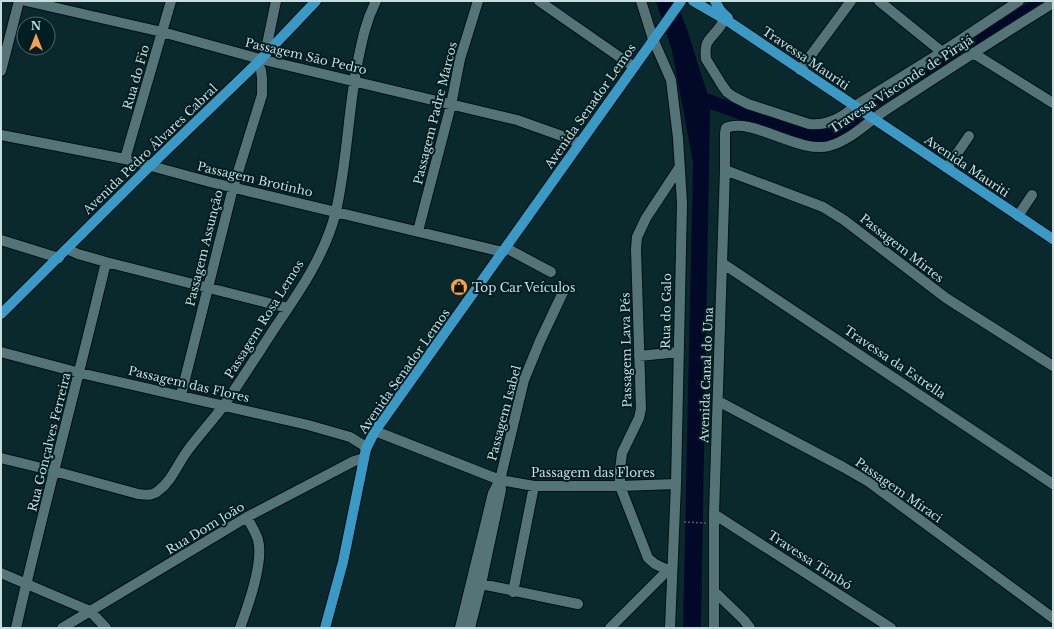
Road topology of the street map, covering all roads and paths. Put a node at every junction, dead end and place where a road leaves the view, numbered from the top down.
1 (19, 1) edge
2 (26, 1) edge
3 (171, 1) edge
4 (276, 1) edge
5 (316, 1) edge
6 (376, 1) edge
7 (478, 1) edge
8 (539, 1) edge
9 (641, 1) edge
10 (681, 1) edge
11 (693, 1) edge
12 (715, 1) edge
13 (851, 1) edge
14 (879, 1) edge
15 (1019, 1) edge
16 (1053, 3) edge
17 (727, 20) junction
18 (162, 32) junction
19 (653, 39) junction
20 (942, 52) junction
21 (972, 53) junction
22 (261, 59) junction
23 (634, 67) junction
24 (800, 70) junction
25 (1, 71) edge
26 (354, 81) junction
27 (1053, 103) edge
28 (451, 105) junction
29 (856, 107) junction
30 (870, 116) junction
31 (731, 126) joint
32 (1, 135) edge
33 (969, 136) dead end
34 (579, 143) junction
35 (125, 159) junction
36 (149, 167) junction
37 (679, 168) junction
38 (947, 168) junction
39 (725, 170) junction
40 (233, 188) junction
41 (1032, 195) dead end
42 (336, 212) junction
43 (1018, 216) junction
44 (418, 231) junction
45 (1053, 239) edge
46 (1, 240) edge
47 (67, 249) junction
48 (505, 250) junction
49 (58, 258) junction
50 (106, 262) junction
51 (722, 263) junction
52 (551, 272) dead end
53 (207, 288) junction
54 (565, 288) dead end
55 (288, 308) junction
56 (1, 314) edge
57 (1, 352) edge
58 (679, 352) junction
59 (639, 356) junction
60 (1053, 366) edge
61 (80, 373) junction
62 (181, 395) junction
63 (718, 401) junction
64 (224, 406) junction
65 (375, 431) junction
66 (365, 454) junction
67 (1, 458) edge
68 (54, 471) junction
69 (500, 480) junction
70 (676, 484) junction
71 (1053, 484) edge
72 (534, 486) junction
73 (620, 486) junction
74 (246, 517) junction
75 (714, 519) junction
76 (674, 522) junction
77 (670, 571) junction
78 (1, 573) edge
79 (481, 584) junction
80 (26, 585) junction
81 (513, 592) junction
82 (715, 592) junction
83 (578, 604) dead end
84 (90, 611) junction
85 (1053, 618) edge
86 (16, 628) edge
87 (62, 628) edge
88 (106, 628) edge
89 (240, 628) edge
90 (325, 628) edge
91 (460, 628) edge
92 (470, 628) edge
93 (610, 628) edge
94 (670, 628) edge
95 (714, 628) edge
96 (750, 628) edge
97 (891, 628) edge

1 - 25 street
2 - 18 street, Passagem São Pedro
3 - 18 street, Rua do Fio
4 - 22 street, Passagem Assunção
5 - 22 main road, Avenida Pedro Álvares Cabral
6 - 26 street, Passagem Rosa Lemos
7 - 28 street, Passagem Padre Marcos
8 - 23 street
9 - 19 street, Rua do Galo
10 - 19 main road, Avenida Senador Lemos
11 - 17 main road, Travessa Mauriti
12 - 17 main road, Travessa Mauriti
13 - 24 street
14 - 20 street
15 - 20 street, Travessa Visconde de Pirajá
16 - 21 street, Travessa Visconde de Pirajá
17 - 24 main road, Travessa Mauriti
17 - 29 street, Travessa Visconde de Pirajá
18 - 22 street, Passagem São Pedro
18 - 35 street, Rua do Fio
19 - 23 main road, Avenida Senador Lemos
19 - 37 street, Rua do Galo
20 - 29 street, Travessa Visconde de Pirajá
21 - 27 street
21 - 30 street, Travessa Visconde de Pirajá
22 - 26 street, Passagem São Pedro
22 - 36 main road, Avenida Pedro Álvares Cabral
22 - 40 street, Passagem Assunção
23 - 34 main road, Avenida Senador Lemos
24 - 29 main road, Travessa Mauriti
26 - 28 street, Passagem São Pedro
26 - 42 street, Passagem Rosa Lemos
28 - 34 street, Passagem São Pedro
28 - 44 street, Passagem Padre Marcos
29 - 30 main road, Travessa Mauriti
30 - 31 street, Travessa Visconde de Pirajá
30 - 38 main road, Avenida Mauriti
31 - 39 street, Avenida Canal do Una
32 - 35 street, Passagem Brotinho
33 - 38 street
34 - 48 main road, Avenida Senador Lemos
35 - 36 street, Passagem Brotinho
36 - 40 street, Passagem Brotinho
36 - 47 main road, Avenida Pedro Álvares Cabral
37 - 58 street, Rua do Galo
37 - 59 street, Passagem Lava Pés
38 - 43 main road, Avenida Mauriti
39 - 51 street, Avenida Canal do Una
39 - 60 street, Passagem Mirtes
40 - 42 street, Passagem Brotinho
40 - 53 street, Passagem Assunção
41 - 43 street
42 - 44 street, Passagem Brotinho
42 - 55 street, Passagem Rosa Lemos
43 - 45 main road, Avenida Mauriti
44 - 48 street, Passagem Brotinho
46 - 49 street
47 - 49 main road, Avenida Pedro Álvares Cabral
47 - 50 street
48 - 52 street, Passagem Brotinho
48 - 65 main road, Avenida Senador Lemos
49 - 56 main road, Avenida Pedro Álvares Cabral
50 - 53 street
50 - 61 street, Rua Gonçalves Ferreira
51 - 63 street, Avenida Canal do Una
51 - 71 street, Travessa da Estrella
53 - 55 street
53 - 62 street, Passagem Assunção
54 - 69 street, Passagem Isabel
55 - 64 street, Passagem Rosa Lemos
57 - 61 street, Passagem das Flores
58 - 59 street
58 - 70 street, Rua do Galo
59 - 73 street, Passagem Lava Pés
61 - 62 street, Passagem das Flores
61 - 68 street, Rua Gonçalves Ferreira
62 - 64 street, Passagem das Flores
63 - 75 street, Avenida Canal do Una
63 - 85 street, Passagem Miraci
64 - 66 street, Passagem das Flores
64 - 68 street, Passagem Rosa Lemos
65 - 66 main road, Avenida Senador Lemos
65 - 69 street, Passagem das Flores
66 - 74 street, Rua Dom João
66 - 90 main road, Avenida Senador Lemos
67 - 68 street
68 - 80 street, Rua Gonçalves Ferreira
69 - 72 street, Passagem das Flores
69 - 79 street, Passagem Isabel
69 - 91 street, Passagem Isabel
70 - 73 street, Passagem das Flores
70 - 76 street, Rua do Galo
72 - 73 street, Passagem das Flores
72 - 81 street
73 - 77 street, Passagem Lava Pés
74 - 84 street, Rua Dom João
74 - 89 street
75 - 76 path
75 - 82 street, Avenida Canal do Una
75 - 97 street, Travessa Timbó
76 - 77 street, Rua do Galo
77 - 93 street
77 - 94 street, Rua do Galo
78 - 80 street
79 - 81 street
79 - 92 street, Passagem Isabel
80 - 84 street
80 - 86 street, Rua Gonçalves Ferreira
81 - 83 street
82 - 95 street, Avenida Canal do Una
82 - 96 street
84 - 87 street, Rua Dom João
84 - 88 street

